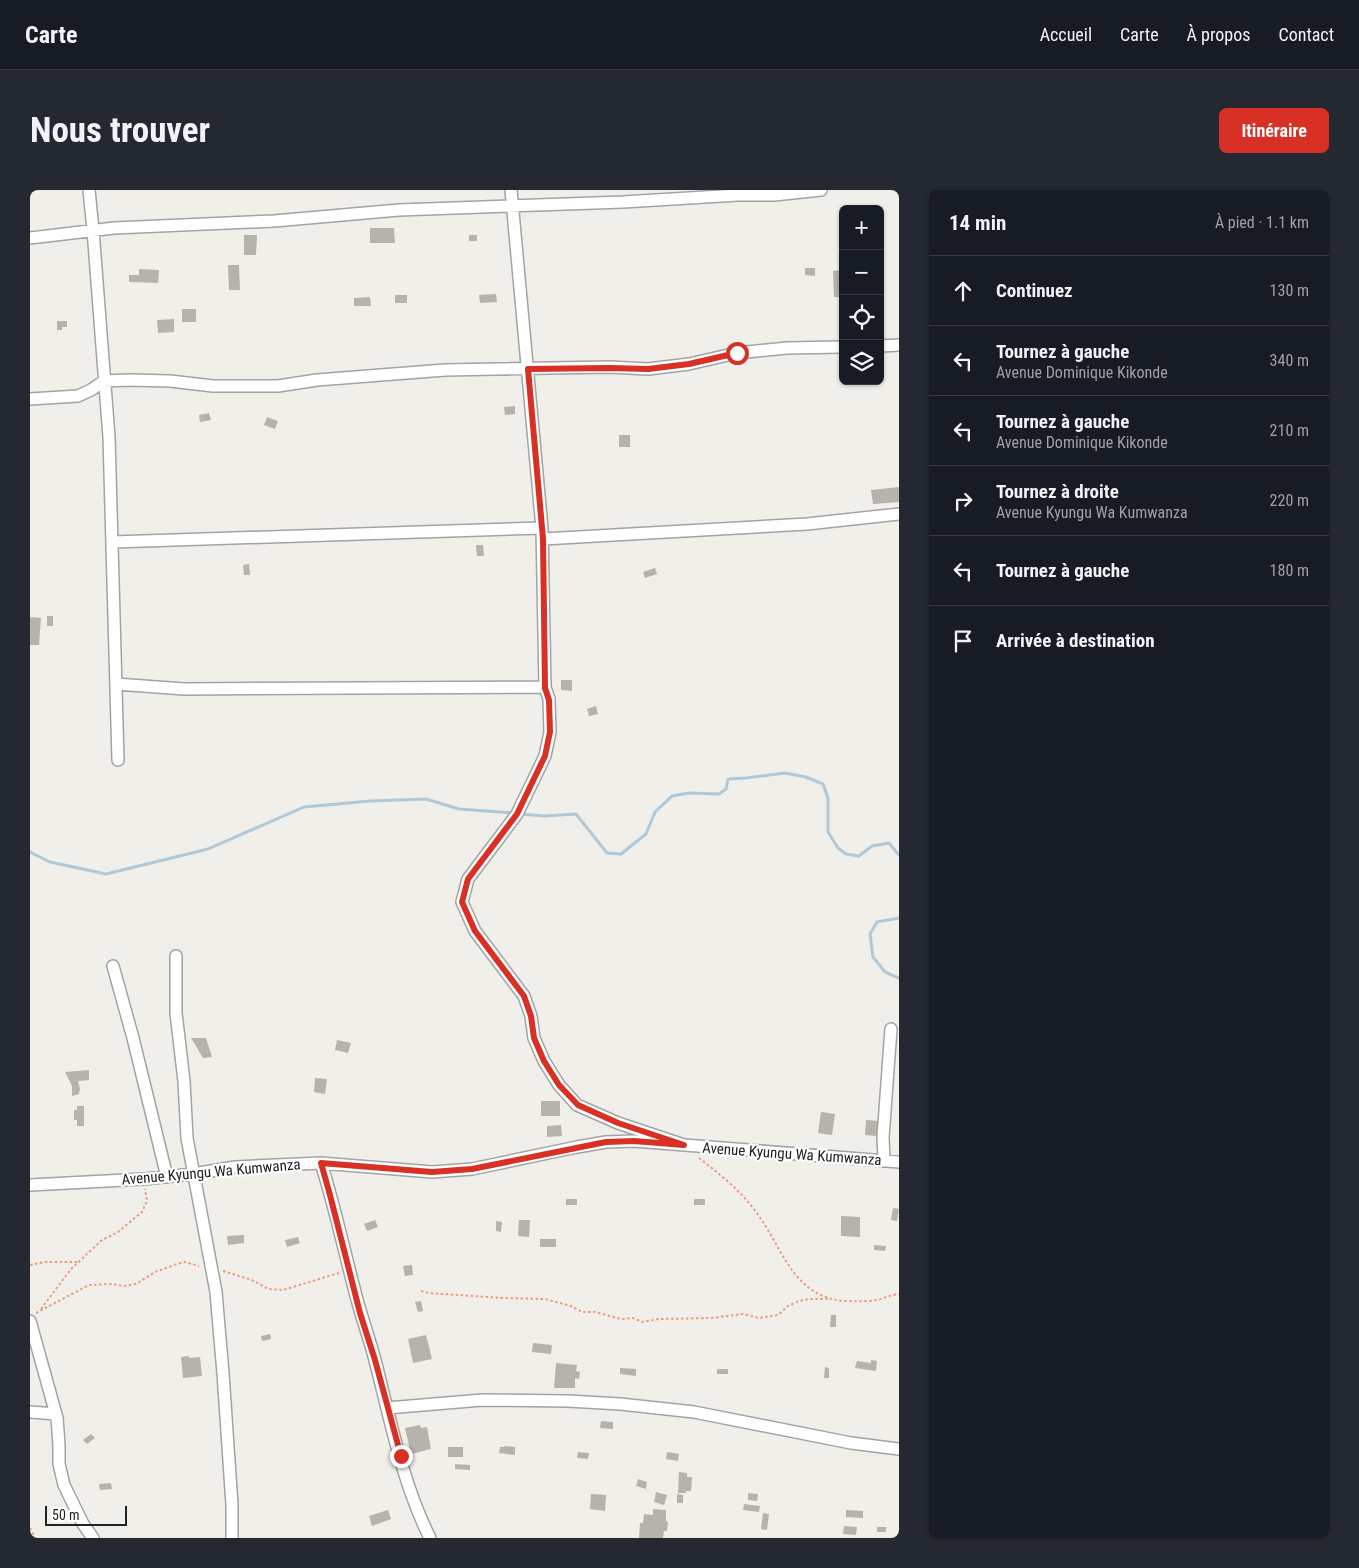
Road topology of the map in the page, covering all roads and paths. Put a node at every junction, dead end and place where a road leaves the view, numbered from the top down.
1 (89, 190) edge
2 (511, 190) edge
3 (821, 190) edge
4 (513, 205) junction
5 (93, 230) junction
6 (30, 238) edge
7 (899, 345) edge
8 (884, 346) edge
9 (839, 347) edge
10 (528, 369) junction
11 (104, 381) junction
12 (30, 399) edge
13 (899, 514) edge
14 (542, 533) junction
15 (113, 542) junction
16 (116, 684) junction
17 (545, 688) junction
18 (118, 760) dead end
19 (176, 956) dead end
20 (113, 966) dead end
21 (891, 1029) dead end
22 (684, 1145) junction
23 (884, 1161) junction
24 (899, 1162) edge
25 (321, 1163) junction
26 (193, 1174) junction
27 (167, 1176) junction
28 (144, 1179) junction
29 (30, 1185) edge
30 (79, 1262) junction
31 (30, 1265) edge
32 (211, 1268) junction
33 (349, 1269) junction
34 (421, 1291) dead end
35 (899, 1294) edge
36 (830, 1299) junction
37 (30, 1321) edge
38 (387, 1408) junction
39 (30, 1412) edge
40 (56, 1414) junction
41 (899, 1449) edge
42 (30, 1528) edge
43 (34, 1538) edge
44 (93, 1538) edge
45 (232, 1538) edge
46 (430, 1538) edge

1 - 5 street
2 - 4 street
3 - 4 street
4 - 5 street
4 - 10 street
5 - 6 street
5 - 11 street
7 - 8 street
9 - 10 street
10 - 11 street
10 - 14 street
11 - 12 street
11 - 15 street
13 - 14 street
14 - 15 street
14 - 17 street
15 - 16 street
16 - 17 street
16 - 18 street
17 - 22 street
19 - 26 street
20 - 27 street
21 - 23 street
22 - 23 street, Avenue Kyungu Wa Kumwanza
22 - 25 street, Avenue Kyungu Wa Kumwanza
22 - 36 path
23 - 24 street, Avenue Kyungu Wa Kumwanza
25 - 26 street, Avenue Kyungu Wa Kumwanza
25 - 33 street
26 - 27 street, Avenue Kyungu Wa Kumwanza
26 - 32 street
27 - 28 street, Avenue Kyungu Wa Kumwanza
28 - 29 street, Avenue Kyungu Wa Kumwanza
28 - 30 path
30 - 31 path
30 - 32 path
32 - 33 path
32 - 45 street
33 - 38 street
34 - 36 path
35 - 36 path
37 - 40 street
38 - 41 street
38 - 46 street
39 - 40 street
40 - 44 street
42 - 43 path

